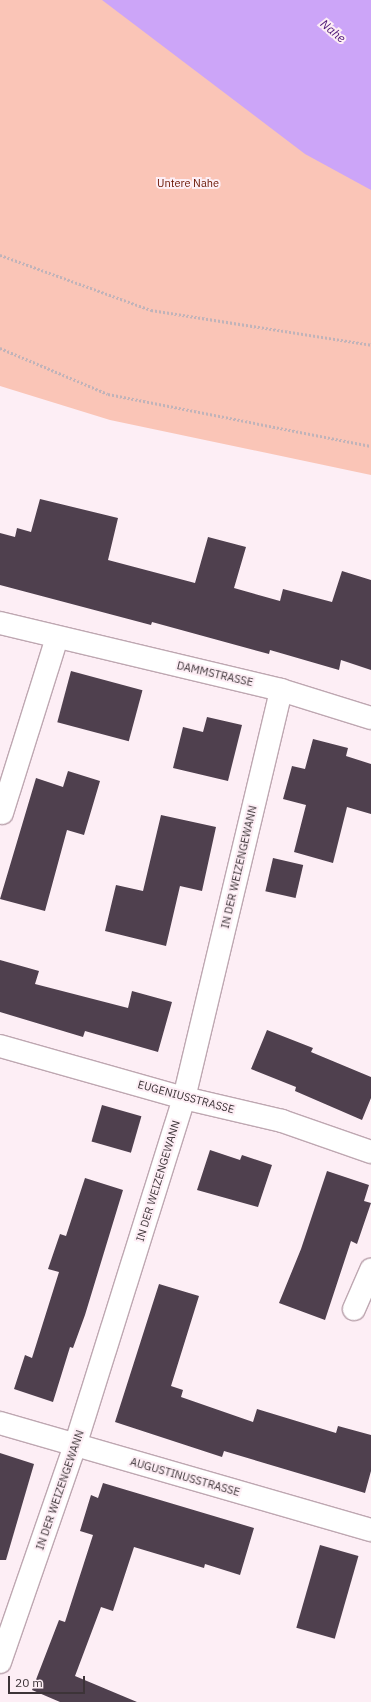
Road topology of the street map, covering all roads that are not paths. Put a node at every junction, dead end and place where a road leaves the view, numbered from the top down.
1 (0, 623) edge
2 (57, 637) junction
3 (281, 690) junction
4 (371, 718) edge
5 (2, 813) dead end
6 (0, 1046) edge
7 (184, 1098) junction
8 (371, 1152) edge
9 (371, 1270) edge
10 (354, 1309) dead end
11 (0, 1423) edge
12 (75, 1446) junction
13 (371, 1530) edge
14 (0, 1662) edge

1 - 2 street, DAMMSTRASSE
2 - 3 street, DAMMSTRASSE
2 - 5 street
3 - 4 street, DAMMSTRASSE
3 - 7 street, IN DER WEIZENGEWANN
6 - 7 street, EUGENIUSSTRASSE
7 - 8 street, EUGENIUSSTRASSE
7 - 12 street, IN DER WEIZENGEWANN
9 - 10 street
11 - 12 street, AUGUSTINUSSTRASSE
12 - 13 street, AUGUSTINUSSTRASSE
12 - 14 street, IN DER WEIZENGEWANN

